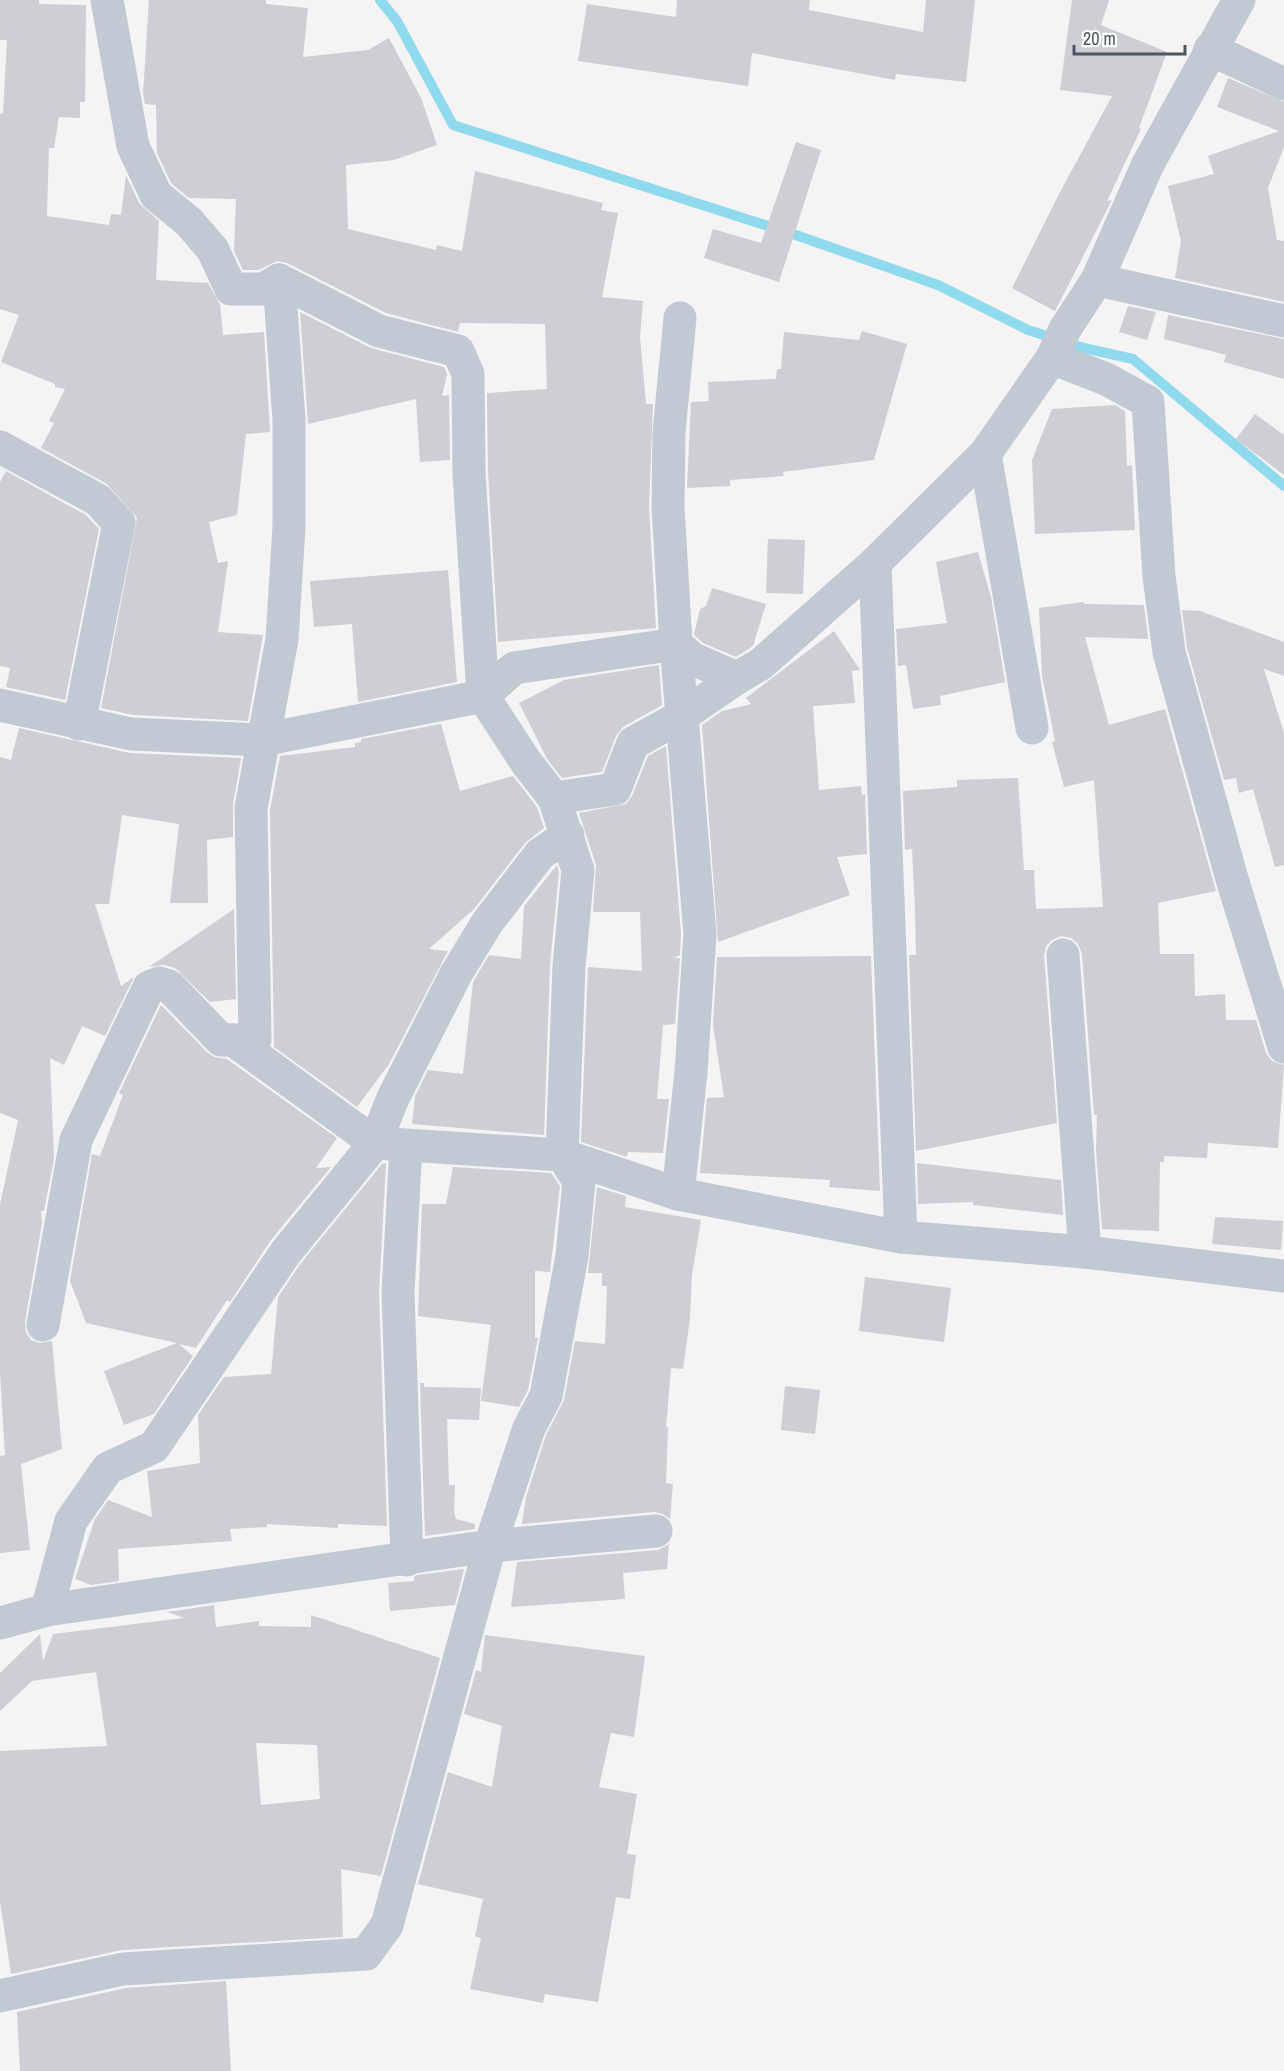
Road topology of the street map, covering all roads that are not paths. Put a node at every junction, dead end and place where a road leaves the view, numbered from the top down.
1 (107, 0) edge
2 (1239, 0) edge
3 (1210, 49) junction
4 (1284, 84) edge
5 (279, 280) junction
6 (1097, 280) junction
7 (680, 318) dead end
8 (1284, 321) edge
9 (1058, 346) junction
10 (0, 447) edge
11 (985, 454) junction
12 (875, 563) junction
13 (676, 645) junction
14 (737, 678) junction
15 (483, 696) junction
16 (0, 705) edge
17 (682, 716) junction
18 (79, 723) junction
19 (1032, 728) dead end
20 (262, 740) junction
21 (554, 798) junction
22 (568, 835) junction
23 (1064, 955) dead end
24 (233, 1040) junction
25 (1284, 1047) edge
26 (391, 1145) junction
27 (562, 1155) junction
28 (678, 1194) junction
29 (901, 1236) junction
30 (1085, 1252) junction
31 (1284, 1276) edge
32 (43, 1325) dead end
33 (656, 1531) dead end
34 (490, 1546) junction
35 (407, 1560) junction
36 (47, 1610) junction
37 (0, 1623) edge
38 (0, 1996) edge

1 - 5 street
2 - 3 street
3 - 4 street
3 - 6 street
5 - 15 street
5 - 20 street
6 - 8 street
6 - 9 street
7 - 13 street
9 - 11 street
9 - 25 street
10 - 18 street
11 - 12 street
11 - 19 street
12 - 14 street
12 - 29 street
13 - 14 street
13 - 15 street
13 - 17 street
14 - 17 street
15 - 20 street
15 - 21 street
16 - 18 street
17 - 21 street
17 - 28 street
18 - 20 street
20 - 24 street
21 - 22 street
22 - 26 street
22 - 27 street
23 - 30 street
24 - 26 street
24 - 32 street
26 - 27 street
26 - 35 street
26 - 36 street
27 - 28 street
27 - 34 street
28 - 29 street
29 - 30 street
30 - 31 street
33 - 34 street
34 - 35 street
34 - 38 street
35 - 36 street
36 - 37 street

